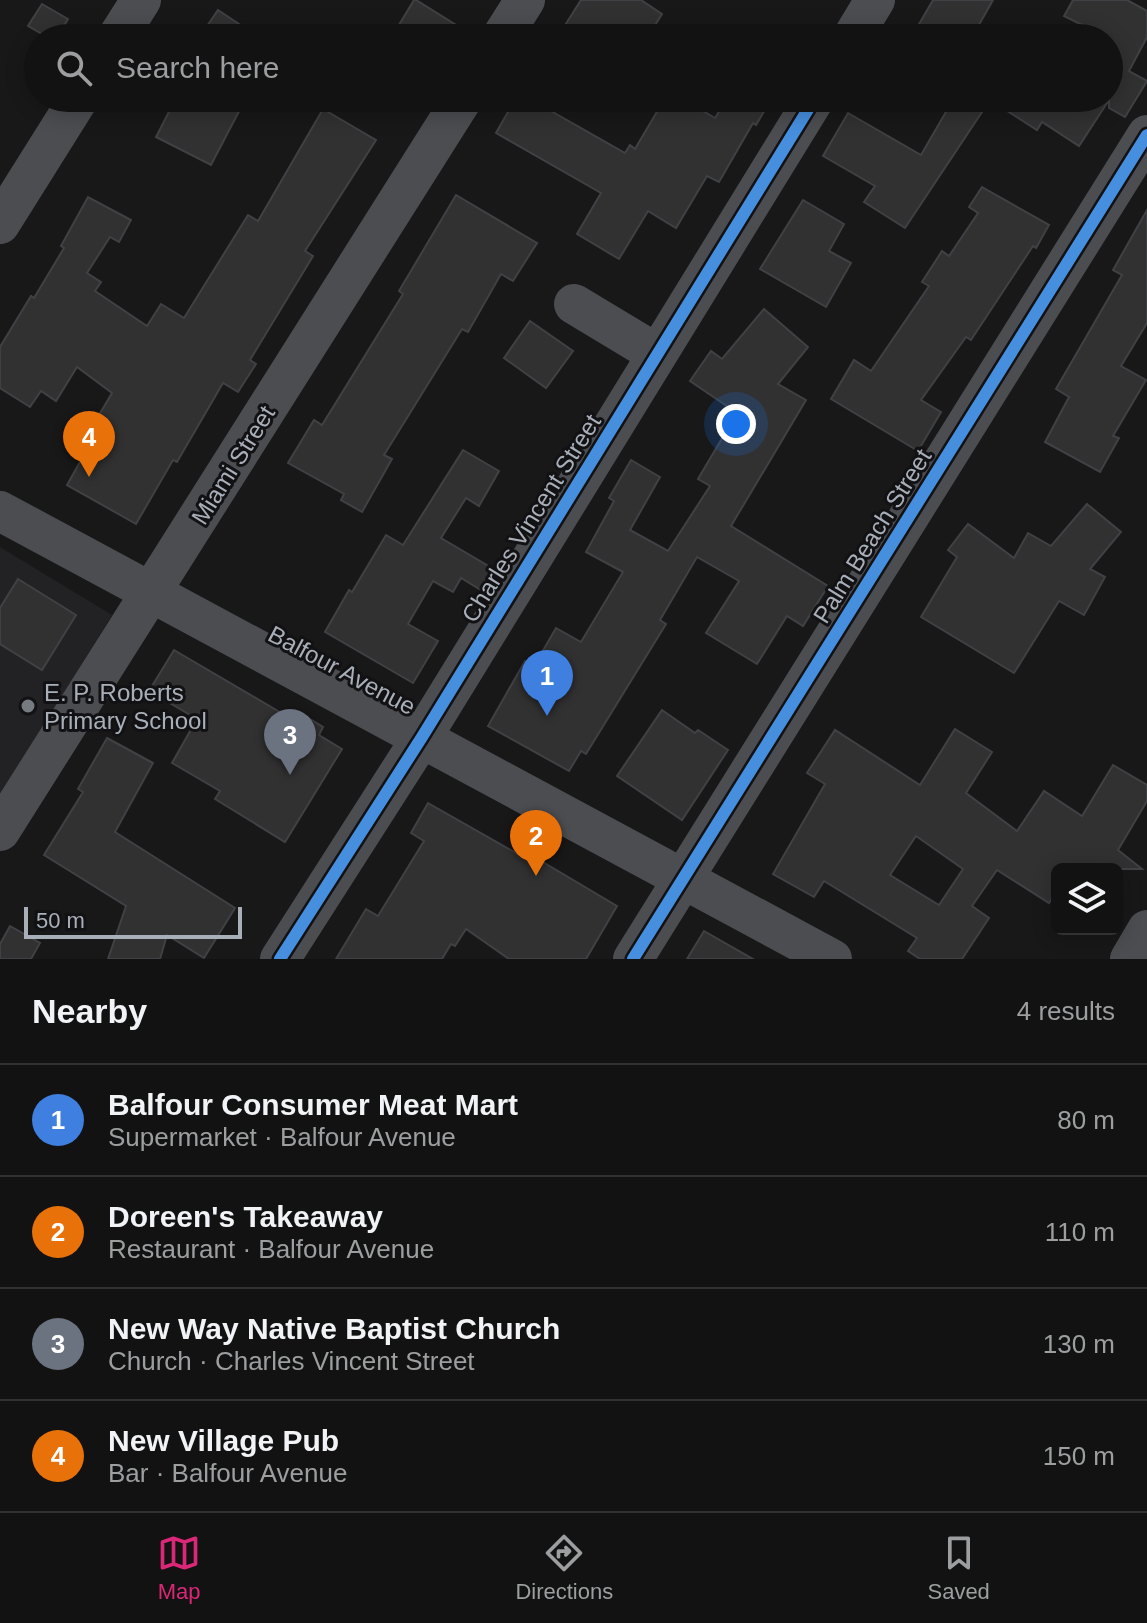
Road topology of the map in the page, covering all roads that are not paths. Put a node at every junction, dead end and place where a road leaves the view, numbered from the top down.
1 (141, 0) edge
2 (525, 0) edge
3 (875, 0) edge
4 (126, 24) edge
5 (510, 24) edge
6 (860, 24) edge
7 (70, 112) edge
8 (454, 112) edge
9 (806, 112) edge
10 (1147, 135) edge
11 (0, 224) edge
12 (574, 304) dead end
13 (657, 354) junction
14 (0, 511) edge
15 (151, 594) junction
16 (422, 737) junction
17 (0, 831) edge
18 (683, 880) junction
19 (1147, 930) edge
20 (280, 959) edge
21 (633, 959) edge
22 (832, 959) edge
23 (1130, 959) edge

1 - 4 street
2 - 5 street
3 - 6 street
7 - 11 street
8 - 15 street, Miami Street
9 - 13 street, Charles Vincent Street
10 - 18 street, Palm Beach Street
12 - 13 street
13 - 16 street, Charles Vincent Street
14 - 15 street, Balfour Avenue
15 - 16 street, Balfour Avenue
15 - 17 street, Miami Street
16 - 18 street, Balfour Avenue
16 - 20 street, Charles Vincent Street
18 - 21 street, Palm Beach Street
18 - 22 street, Balfour Avenue
19 - 23 street

